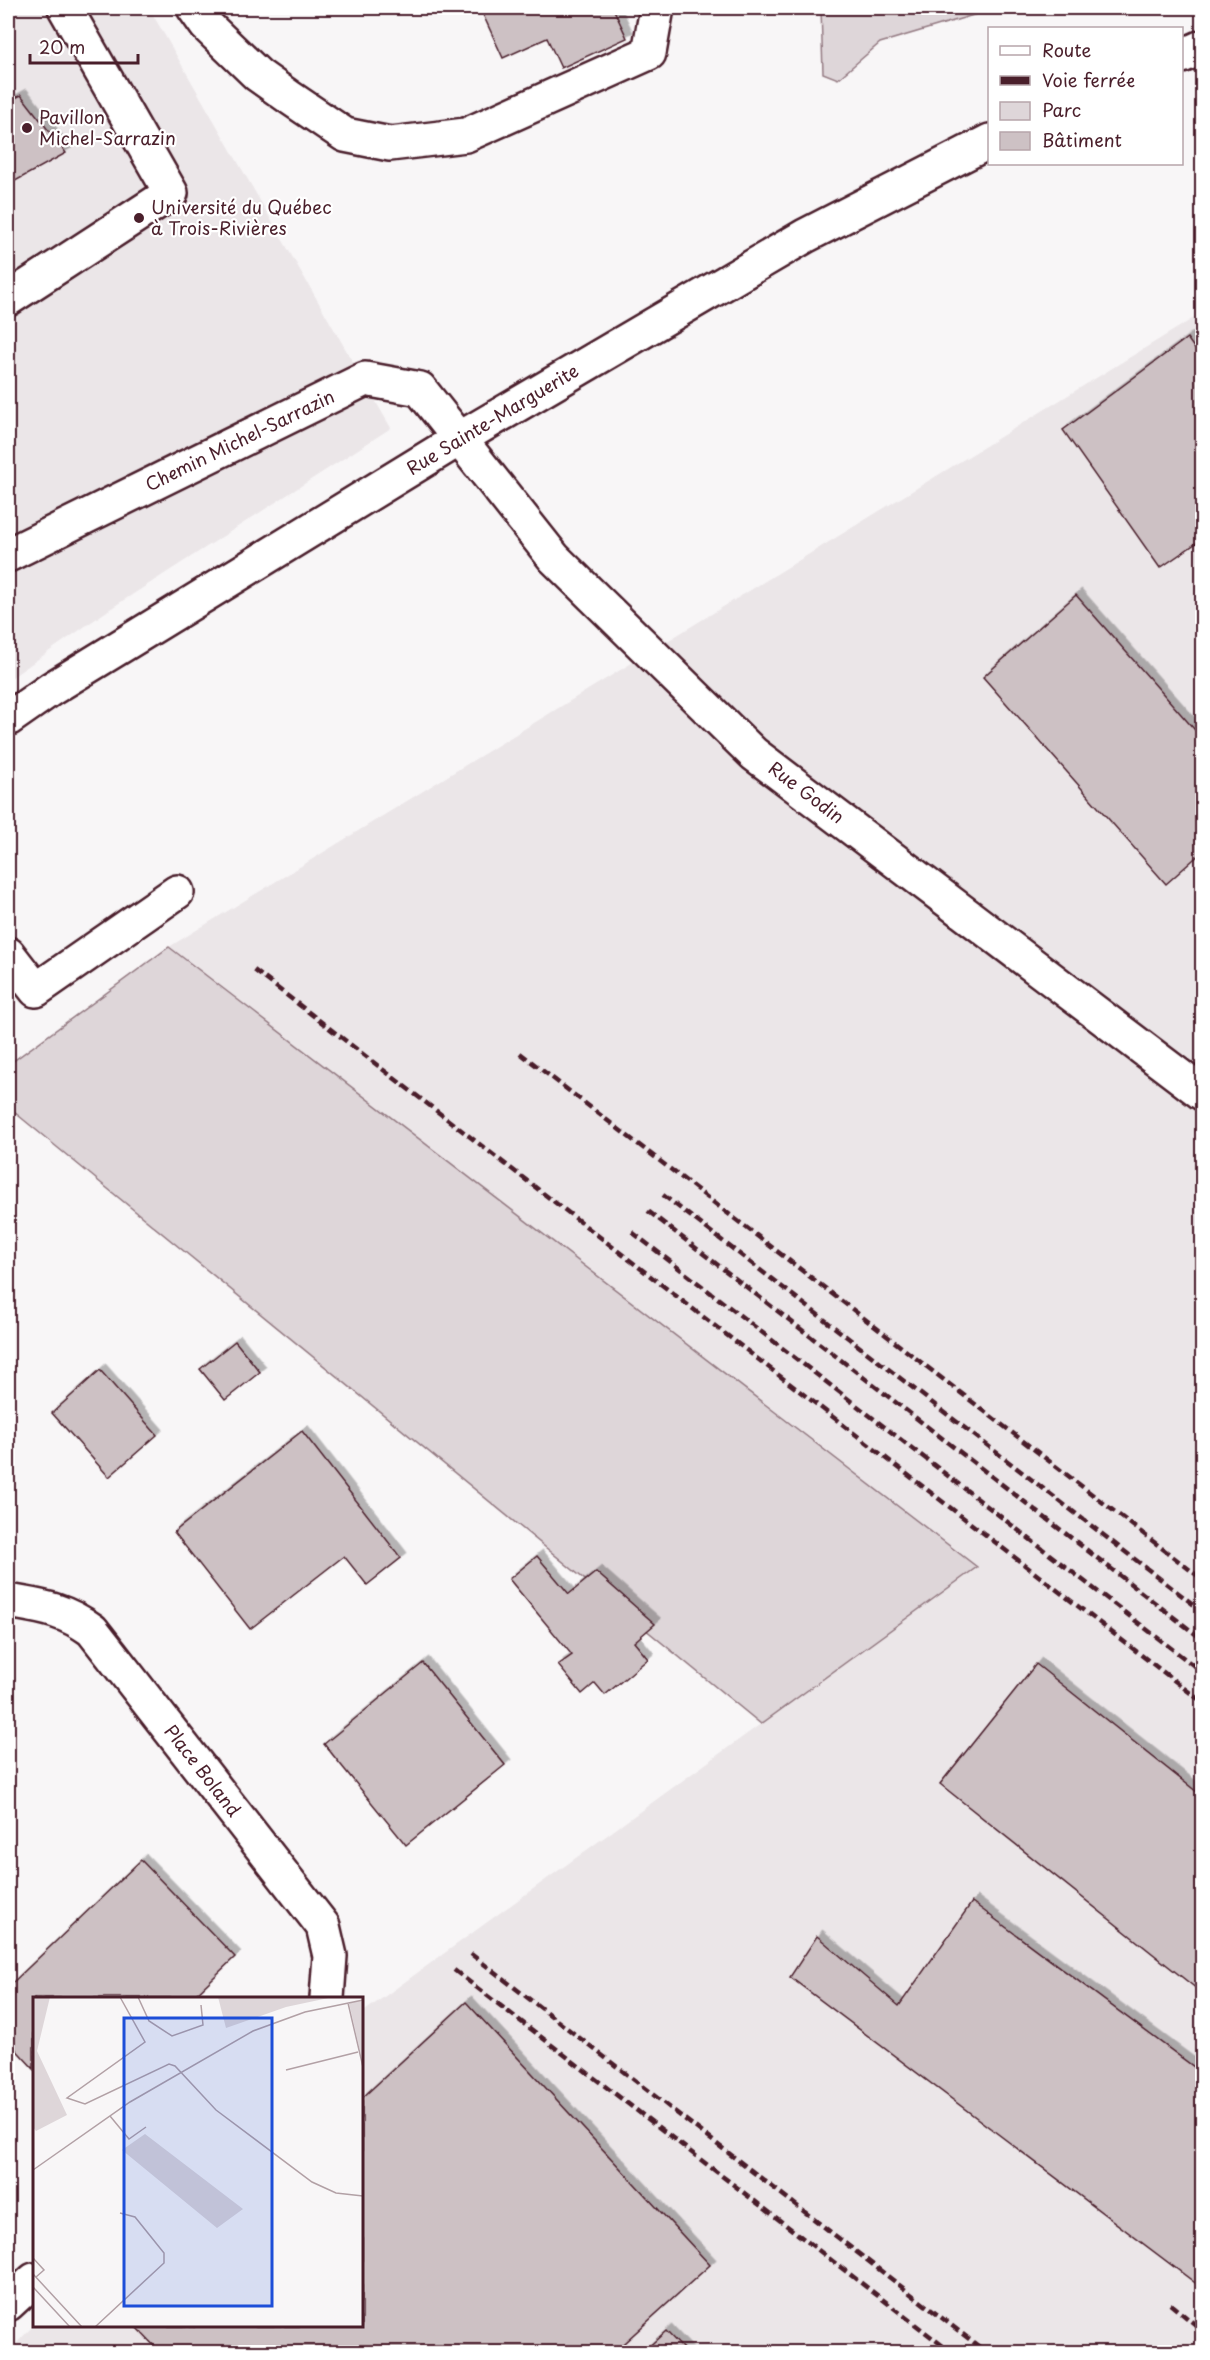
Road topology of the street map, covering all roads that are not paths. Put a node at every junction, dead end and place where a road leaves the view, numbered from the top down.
1 (65, 8) edge
2 (194, 8) edge
3 (657, 8) edge
4 (1203, 47) edge
5 (1183, 56) edge
6 (988, 142) edge
7 (8, 299) edge
8 (459, 439) junction
9 (8, 555) edge
10 (8, 719) edge
11 (177, 892) dead end
12 (8, 954) edge
13 (1203, 1093) edge
14 (8, 1601) edge
15 (327, 1997) edge
16 (33, 2281) edge
17 (8, 2304) edge

1 - 7 street
2 - 3 street
4 - 5 street
6 - 8 street, Rue Sainte-Marguerite
8 - 9 street, Chemin Michel-Sarrazin
8 - 10 street, Rue Sainte-Marguerite
8 - 13 street, Rue Godin
11 - 12 street
14 - 15 street, Place Boland
16 - 17 street

